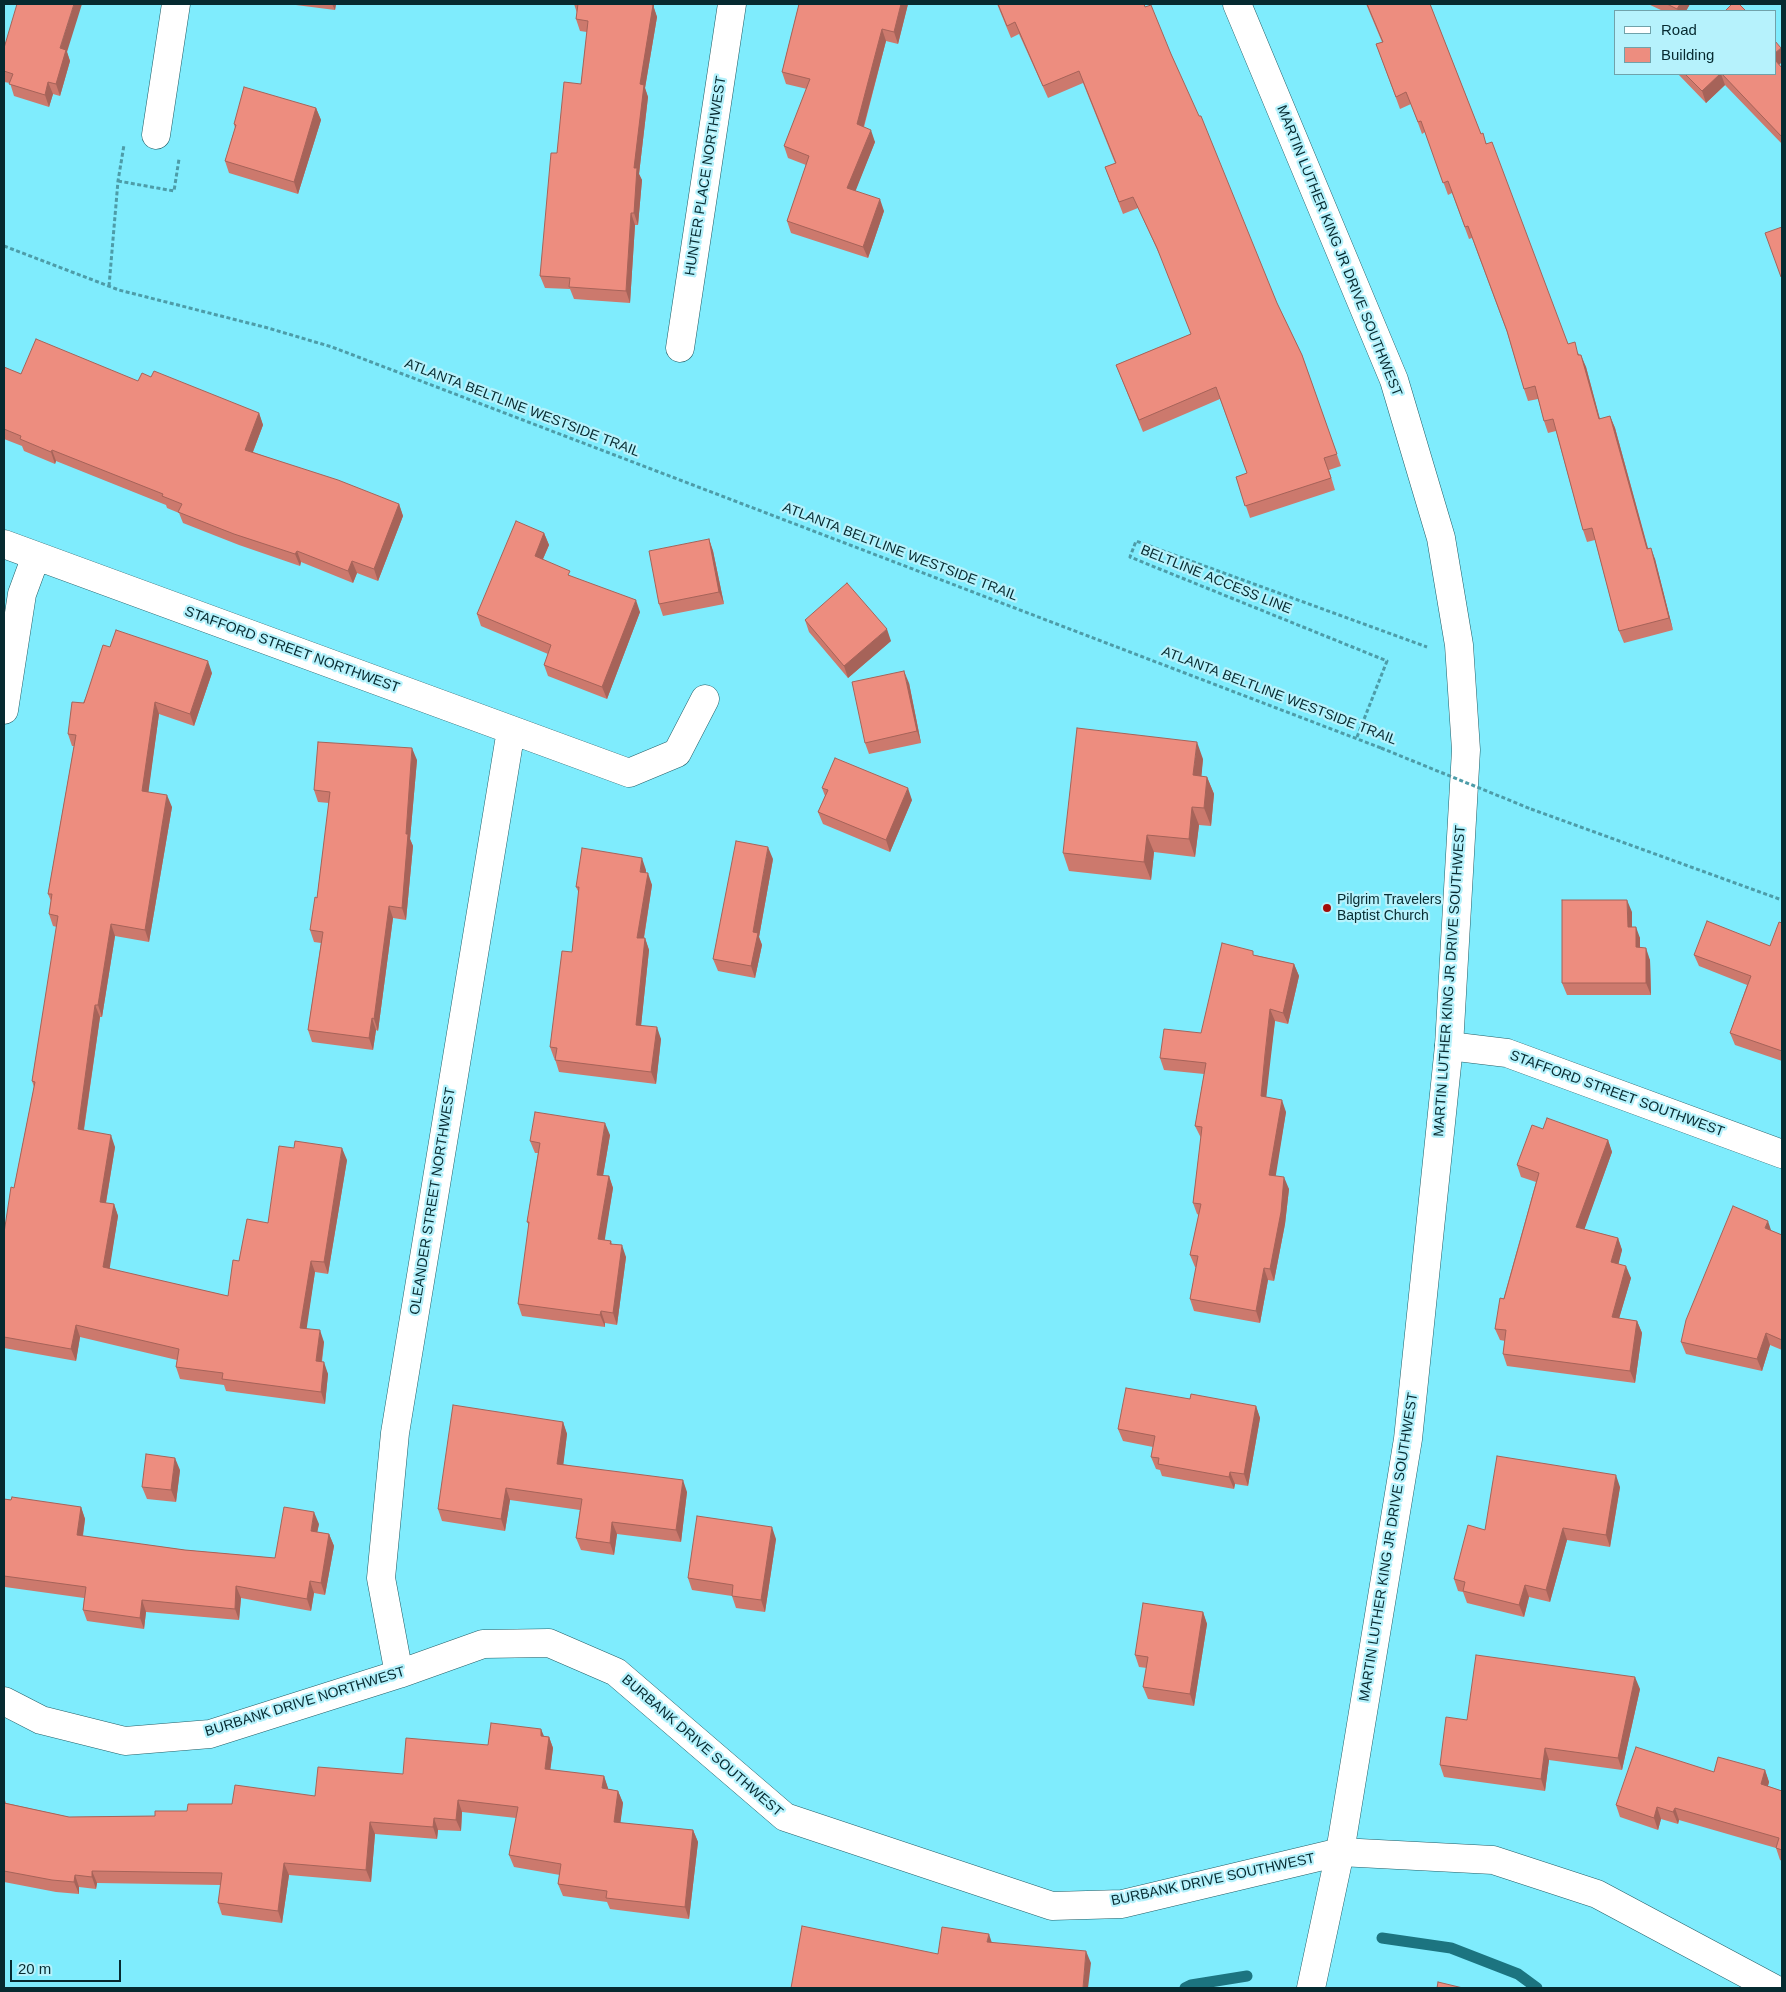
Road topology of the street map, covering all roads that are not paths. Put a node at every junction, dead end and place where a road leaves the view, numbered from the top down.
1 (176, 4) edge
2 (732, 4) edge
3 (1237, 4) edge
4 (156, 134) dead end
5 (680, 348) dead end
6 (4, 544) edge
7 (36, 556) junction
8 (705, 699) dead end
9 (4, 710) edge
10 (511, 730) junction
11 (1448, 1046) junction
12 (1782, 1154) edge
13 (549, 1643) joint
14 (399, 1674) junction
15 (4, 1701) edge
16 (1340, 1852) junction
17 (1312, 1988) edge
18 (1773, 1988) edge

1 - 4 street
2 - 5 street, HUNTER PLACE NORTHWEST
3 - 11 street, MARTIN LUTHER KING JR DRIVE SOUTHWEST
6 - 7 street, STAFFORD STREET NORTHWEST
7 - 9 street
7 - 10 street, STAFFORD STREET NORTHWEST
8 - 10 street, STAFFORD STREET NORTHWEST
10 - 14 street, OLEANDER STREET NORTHWEST
11 - 12 street, STAFFORD STREET SOUTHWEST
11 - 16 street, MARTIN LUTHER KING JR DRIVE SOUTHWEST
13 - 14 street, BURBANK DRIVE NORTHWEST
13 - 16 street, BURBANK DRIVE SOUTHWEST
14 - 15 street, BURBANK DRIVE NORTHWEST
16 - 17 street, MARTIN LUTHER KING JR DRIVE SOUTHWEST
16 - 18 street, BURBANK DRIVE SOUTHWEST

